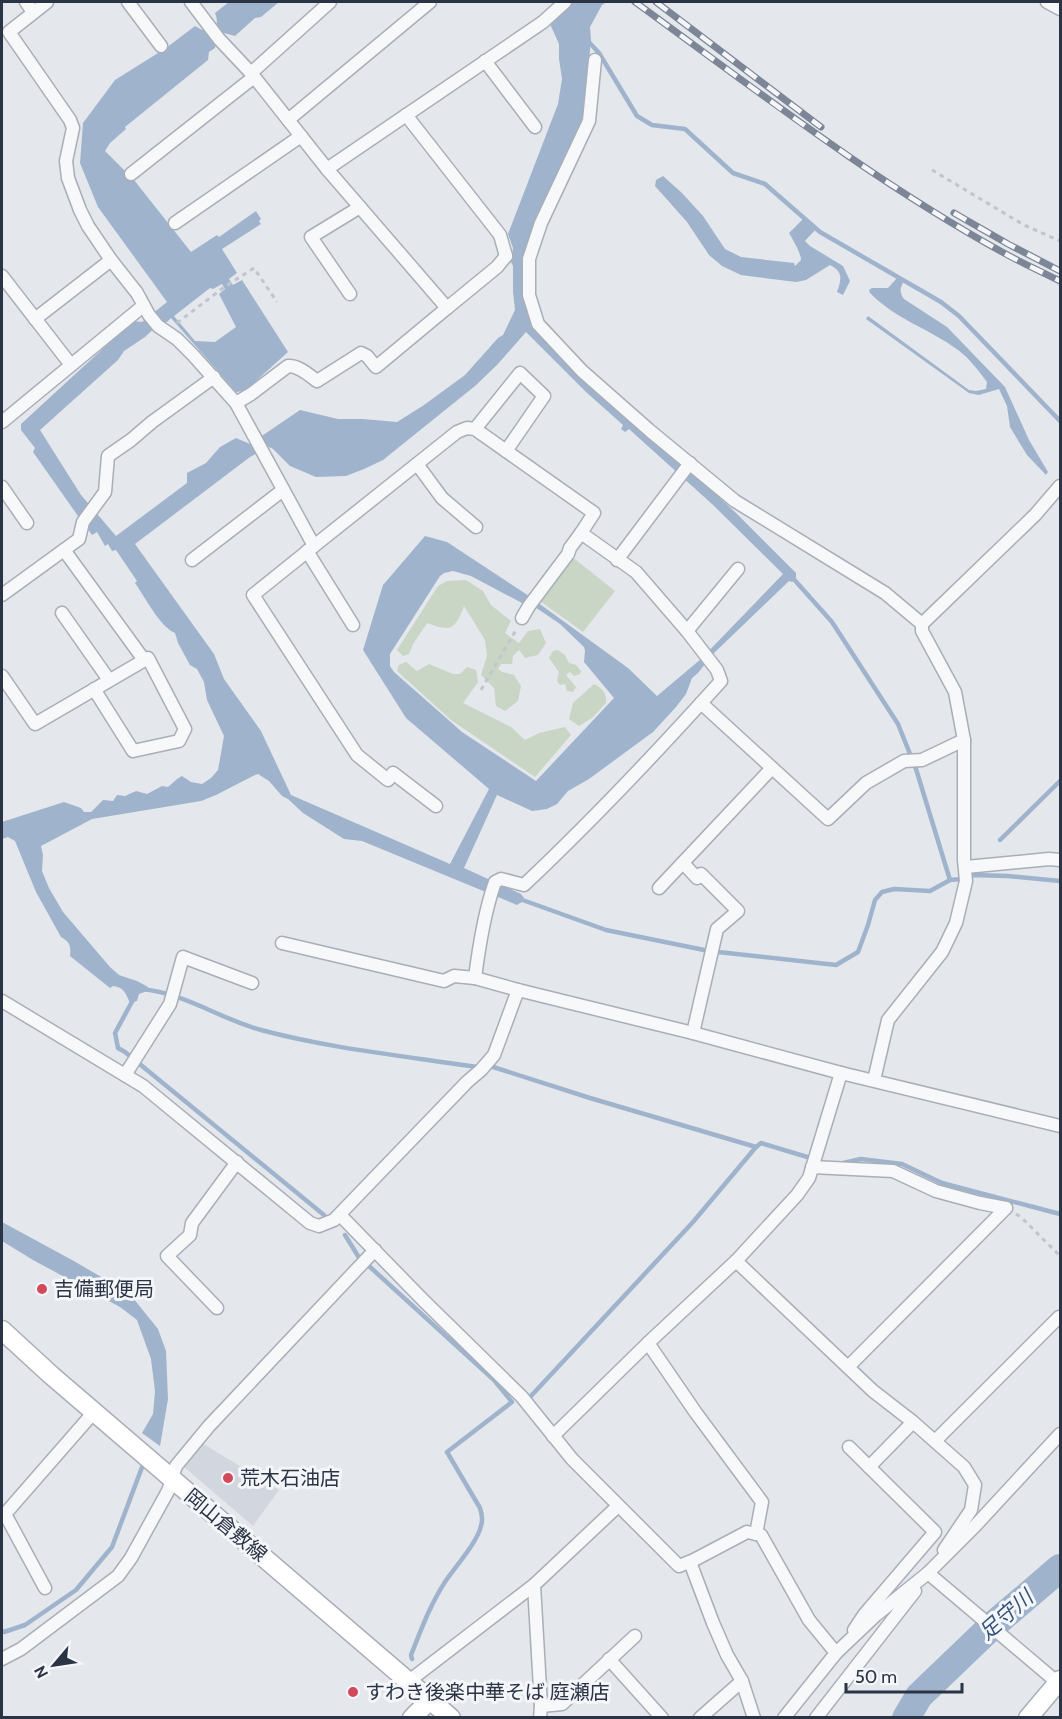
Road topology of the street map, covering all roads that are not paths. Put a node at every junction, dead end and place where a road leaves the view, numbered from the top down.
1 (26, 2) edge
2 (47, 2) edge
3 (128, 2) edge
4 (191, 2) edge
5 (330, 2) edge
6 (430, 2) edge
7 (565, 2) edge
8 (1047, 2) edge
9 (1060, 9) edge
10 (33, 12) junction
11 (161, 46) dead end
12 (595, 60) dead end
13 (485, 61) junction
14 (252, 75) junction
15 (406, 115) junction
16 (288, 120) junction
17 (534, 127) dead end
18 (301, 136) junction
19 (327, 169) junction
20 (130, 174) dead end
21 (360, 207) junction
22 (175, 223) dead end
23 (506, 256) junction
24 (527, 258) junction
25 (111, 260) junction
26 (2, 276) edge
27 (350, 294) dead end
28 (447, 308) junction
29 (146, 310) junction
30 (35, 320) junction
31 (71, 365) junction
32 (214, 377) junction
33 (236, 403) junction
34 (2, 420) edge
35 (475, 429) junction
36 (506, 451) junction
37 (417, 464) junction
38 (688, 465) junction
39 (1060, 486) edge
40 (2, 487) edge
41 (283, 490) junction
42 (27, 523) dead end
43 (476, 526) dead end
44 (581, 533) junction
45 (311, 549) junction
46 (64, 550) junction
47 (192, 560) dead end
48 (617, 560) junction
49 (738, 569) dead end
50 (2, 595) edge
51 (62, 613) dead end
52 (522, 618) road end
53 (922, 624) junction
54 (353, 625) dead end
55 (687, 631) junction
56 (144, 660) junction
57 (2, 676) edge
58 (110, 680) junction
59 (94, 689) junction
60 (701, 703) junction
61 (964, 740) junction
62 (772, 768) junction
63 (436, 806) dead end
64 (1060, 860) edge
65 (682, 863) junction
66 (966, 874) junction
67 (659, 888) dead end
68 (282, 943) dead end
69 (475, 978) junction
70 (252, 983) dead end
71 (518, 990) junction
72 (2, 1001) edge
73 (693, 1033) junction
74 (842, 1073) junction
75 (126, 1076) junction
76 (874, 1080) junction
77 (1060, 1126) edge
78 (237, 1162) junction
79 (814, 1162) junction
80 (340, 1215) junction
81 (368, 1257) junction
82 (736, 1262) junction
83 (218, 1308) dead end
84 (1059, 1317) edge
85 (2, 1330) edge
86 (648, 1343) junction
87 (848, 1367) junction
88 (94, 1412) junction
89 (914, 1422) junction
90 (1060, 1434) edge
91 (553, 1436) junction
92 (935, 1441) junction
93 (849, 1447) dead end
94 (869, 1467) junction
95 (165, 1473) junction
96 (618, 1506) junction
97 (756, 1534) junction
98 (690, 1562) junction
99 (932, 1576) junction
100 (534, 1585) junction
101 (45, 1588) dead end
102 (635, 1636) dead end
103 (839, 1650) junction
104 (2, 1659) edge
105 (609, 1659) junction
106 (1057, 1680) edge
107 (409, 1681) junction
108 (742, 1681) junction
109 (430, 1700) junction
110 (541, 1712) edge
111 (412, 1718) edge
112 (451, 1718) edge
113 (662, 1718) edge
114 (700, 1718) edge
115 (754, 1718) edge
116 (784, 1718) edge
117 (816, 1718) edge
118 (1028, 1718) edge

1 - 10 street
2 - 10 street
3 - 11 street
4 - 14 street
5 - 14 street
6 - 16 street
7 - 13 street
8 - 9 street
10 - 25 street
12 - 24 street
13 - 15 street
13 - 17 street
14 - 16 street
14 - 20 street
15 - 19 street
15 - 23 street
16 - 18 street
18 - 19 street
18 - 22 street
19 - 21 street
21 - 27 street
21 - 28 street
23 - 24 street
23 - 28 street
24 - 38 street
25 - 29 street
25 - 30 street
26 - 30 street
28 - 33 street
29 - 31 street
29 - 32 street
30 - 31 street
31 - 34 street
32 - 33 street
32 - 46 street
33 - 41 street
35 - 36 street
35 - 36 street
35 - 37 street
36 - 44 street
37 - 43 street
37 - 45 street
38 - 48 street
38 - 53 street
39 - 53 street
40 - 42 street
41 - 45 street
41 - 47 street
44 - 48 street
44 - 52 street
45 - 54 street
45 - 63 street
46 - 50 street
46 - 56 street
48 - 55 street
49 - 55 street
51 - 58 street
53 - 61 street
55 - 60 street
56 - 58 street
56 - 59 street
57 - 59 street
58 - 59 street
60 - 62 street
60 - 69 street
61 - 62 street
61 - 66 street
62 - 65 street
64 - 66 street
65 - 67 street
65 - 73 street
66 - 76 street
68 - 69 street
69 - 71 street
70 - 75 street
71 - 73 street
71 - 80 street
72 - 75 street
73 - 74 street
74 - 76 street
74 - 79 street
75 - 78 street
76 - 77 street
78 - 80 street
78 - 83 street
79 - 82 street
79 - 87 street
80 - 81 street
81 - 91 street
81 - 95 street
82 - 86 street
82 - 87 street
84 - 92 street
85 - 88 main road, 岡山倉敷線
86 - 91 street
86 - 97 street
87 - 89 street
88 - 95 main road, 岡山倉敷線
88 - 101 street
89 - 92 street
89 - 94 street
90 - 99 street
91 - 96 street
92 - 99 street
93 - 94 street
94 - 103 street
95 - 104 street
95 - 107 main road, 岡山倉敷線
96 - 98 street
96 - 100 street
97 - 98 street
97 - 103 street
98 - 108 street
99 - 103 street
99 - 106 street
99 - 117 street
100 - 107 street
100 - 110 street
102 - 105 street
103 - 116 street
105 - 110 street
105 - 113 street
106 - 118 main road
107 - 109 main road, 岡山倉敷線
108 - 114 street
108 - 115 street
109 - 111 main road
109 - 112 main road, 岡山倉敷線

